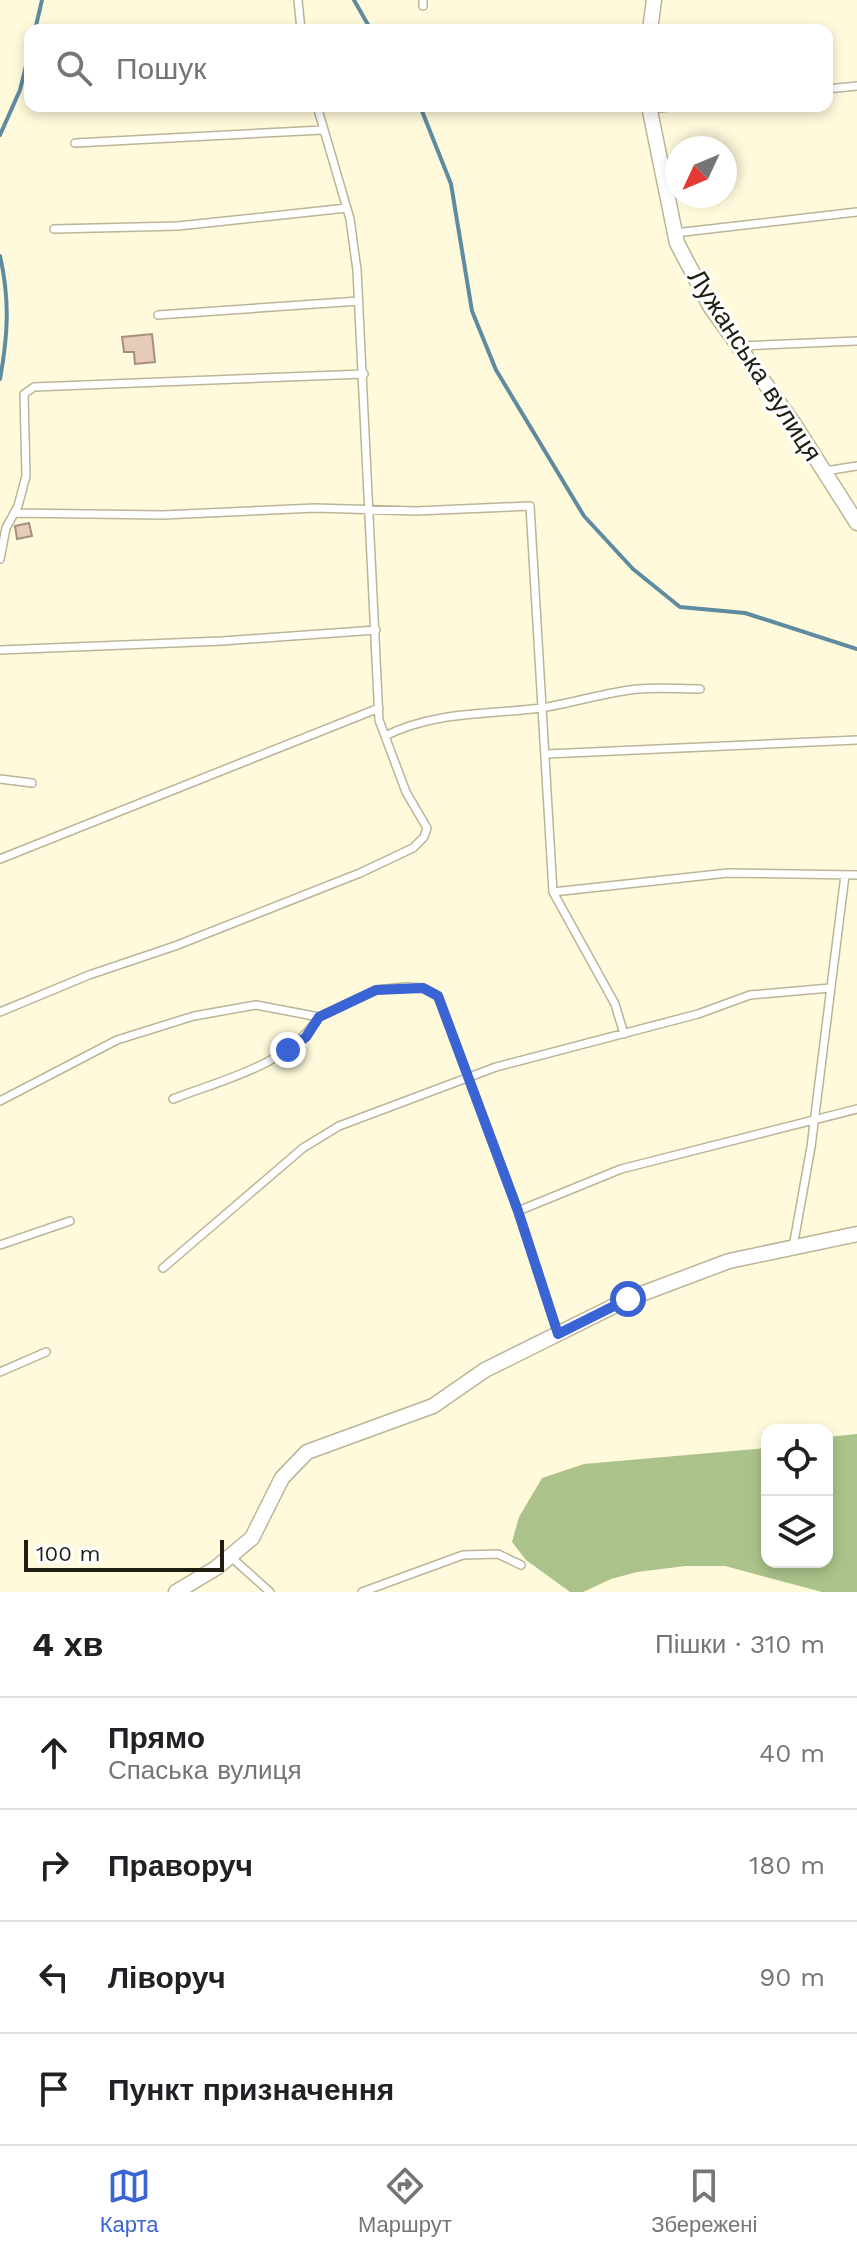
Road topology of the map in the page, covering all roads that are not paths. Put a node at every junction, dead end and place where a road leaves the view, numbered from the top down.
1 (298, 0) edge
2 (654, 0) edge
3 (300, 24) edge
4 (651, 24) edge
5 (857, 86) edge
6 (833, 88) edge
7 (318, 112) edge
8 (651, 112) edge
9 (323, 130) junction
10 (75, 143) dead end
11 (347, 208) junction
12 (857, 212) edge
13 (54, 229) dead end
14 (675, 233) junction
15 (359, 301) junction
16 (158, 315) dead end
17 (857, 341) edge
18 (738, 346) junction
19 (364, 374) junction
20 (857, 466) edge
21 (825, 471) junction
22 (370, 510) junction
23 (14, 513) junction
24 (857, 523) edge
25 (0, 559) edge
26 (376, 630) junction
27 (0, 650) edge
28 (700, 689) dead end
29 (543, 707) junction
30 (379, 708) junction
31 (385, 736) junction
32 (857, 740) edge
33 (547, 754) junction
34 (0, 779) edge
35 (32, 783) dead end
36 (0, 859) edge
37 (845, 875) junction
38 (857, 875) edge
39 (553, 892) junction
40 (830, 988) junction
41 (0, 1012) edge
42 (319, 1017) junction
43 (624, 1034) junction
44 (468, 1077) junction
45 (173, 1099) dead end
46 (0, 1101) edge
47 (857, 1109) edge
48 (815, 1117) junction
49 (518, 1211) junction
50 (70, 1221) dead end
51 (857, 1234) edge
52 (0, 1245) edge
53 (793, 1247) junction
54 (163, 1268) dead end
55 (558, 1334) junction
56 (46, 1352) dead end
57 (0, 1372) edge
58 (231, 1557) junction
59 (521, 1565) dead end
60 (176, 1592) edge
61 (270, 1592) edge
62 (362, 1592) edge

1 - 3 lane
2 - 4 street
5 - 6 lane
7 - 9 lane
8 - 14 street, Лужанська вулиця
9 - 10 lane
9 - 11 lane
11 - 13 lane
11 - 15 lane
12 - 14 lane
14 - 18 street, Лужанська вулиця
15 - 16 lane
15 - 19 lane
17 - 18 lane
18 - 21 street, Лужанська вулиця
19 - 22 lane
19 - 23 lane
20 - 21 lane
21 - 24 street, Лужанська вулиця
22 - 23 lane
22 - 26 lane
22 - 29 lane
23 - 25 lane
26 - 27 lane
26 - 30 lane
28 - 29 lane
29 - 31 lane
29 - 33 lane
30 - 31 lane
30 - 36 lane
31 - 41 lane
32 - 33 lane
33 - 39 lane
34 - 35 lane
37 - 38 lane
37 - 39 lane
37 - 40 lane
39 - 43 lane
40 - 43 lane
40 - 48 lane
42 - 44 lane
42 - 45 lane
42 - 46 lane
43 - 44 lane
44 - 49 lane
44 - 54 lane
47 - 48 lane
48 - 49 lane
48 - 53 lane
49 - 55 lane
50 - 52 lane
51 - 53 street
53 - 55 street
55 - 58 street
56 - 57 lane
58 - 60 street
58 - 61 lane
59 - 62 lane

